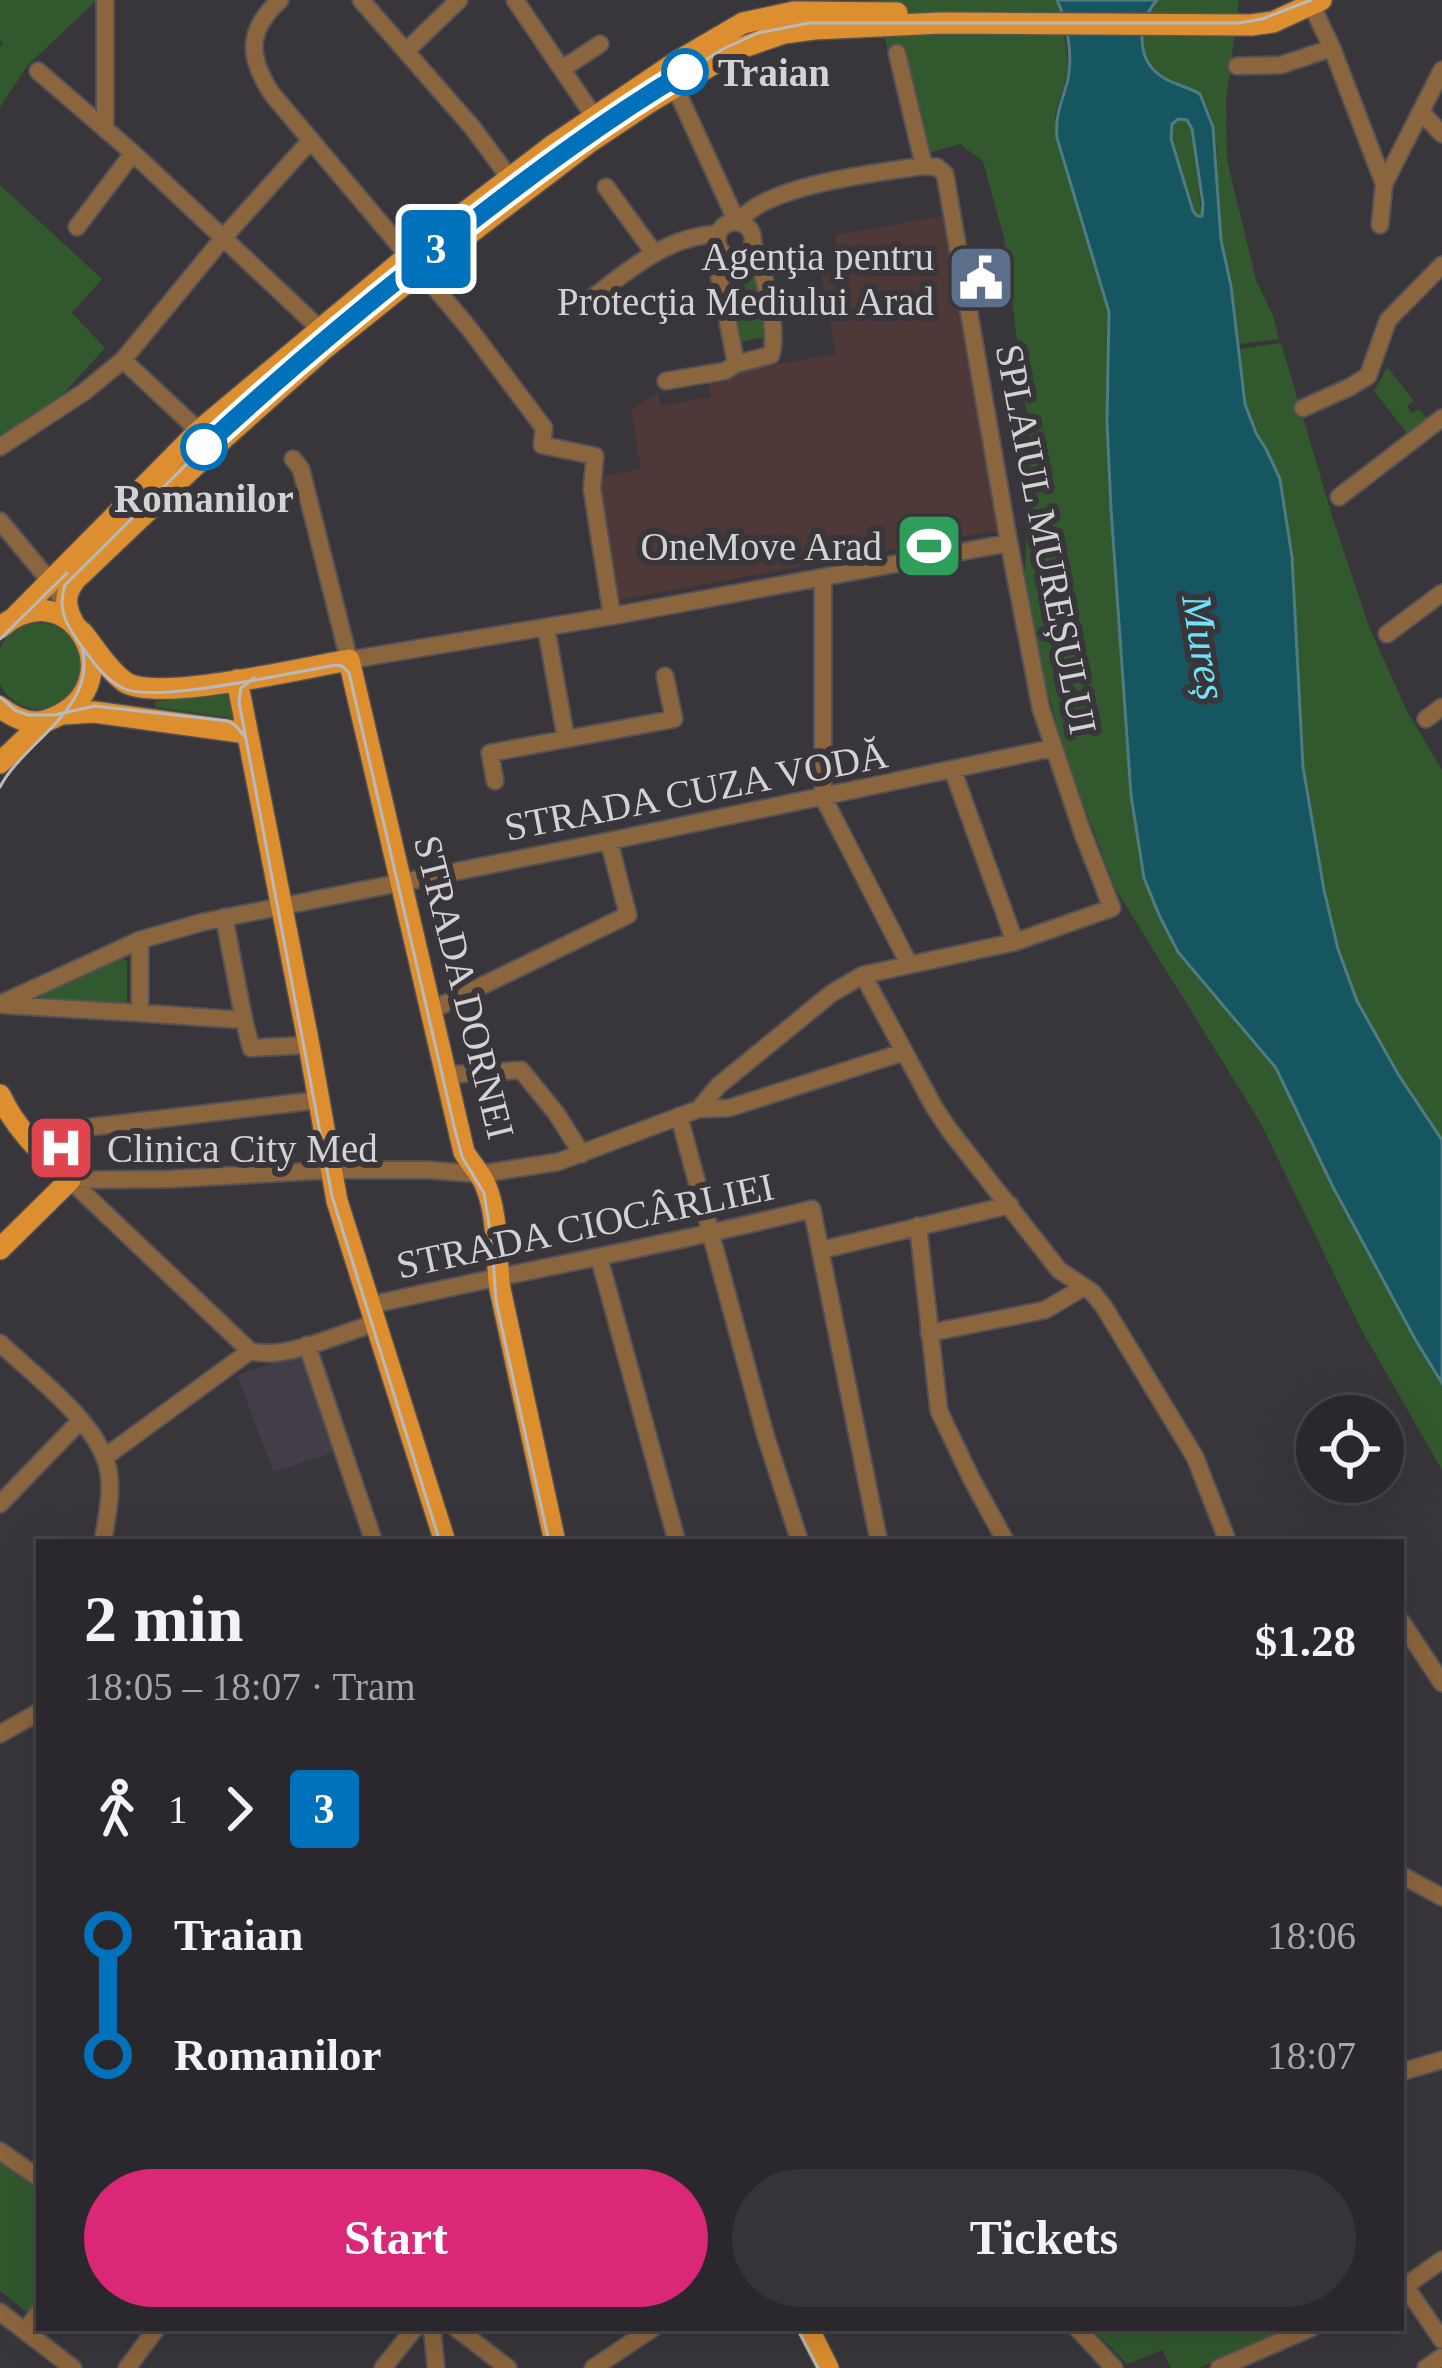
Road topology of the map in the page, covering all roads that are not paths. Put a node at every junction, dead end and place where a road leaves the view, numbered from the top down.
1 (105, 0) edge
2 (279, 0) edge
3 (361, 0) edge
4 (459, 0) edge
5 (1288, 0) edge
6 (522, 2) edge
7 (1316, 2) edge
8 (1239, 20) junction
9 (600, 44) dead end
10 (1331, 48) junction
11 (406, 51) junction
12 (896, 53) dead end
13 (1237, 66) dead end
14 (562, 69) junction
15 (1442, 70) edge
16 (38, 71) dead end
17 (667, 84) junction
18 (1422, 113) junction
19 (595, 118) junction
20 (105, 130) junction
21 (1442, 134) edge
22 (310, 140) junction
23 (133, 153) junction
24 (925, 166) junction
25 (509, 178) junction
26 (1384, 184) junction
27 (606, 187) dead end
28 (1380, 225) dead end
29 (77, 227) dead end
30 (728, 231) junction
31 (224, 237) junction
32 (753, 243) junction
33 (654, 253) junction
34 (415, 263) junction
35 (1442, 265) edge
36 (587, 302) dead end
37 (320, 329) junction
38 (122, 360) junction
39 (736, 364) junction
40 (666, 381) dead end
41 (1304, 408) dead end
42 (1442, 418) edge
43 (199, 431) junction
44 (0, 447) edge
45 (293, 459) dead end
46 (1340, 497) dead end
47 (0, 521) edge
48 (1009, 543) junction
49 (823, 578) junction
50 (50, 581) junction
51 (1442, 593) edge
52 (612, 616) junction
53 (74, 621) junction
54 (8, 622) edge
55 (546, 627) junction
56 (1387, 634) dead end
57 (349, 660) junction
58 (665, 676) dead end
59 (237, 680) junction
60 (1442, 707) edge
61 (1, 708) edge
62 (52, 718) junction
63 (1426, 719) dead end
64 (0, 724) edge
65 (247, 733) junction
66 (566, 739) junction
67 (1053, 748) junction
68 (0, 763) edge
69 (953, 771) junction
70 (495, 782) dead end
71 (823, 797) junction
72 (609, 841) junction
73 (400, 884) junction
74 (282, 906) junction
75 (224, 917) junction
76 (140, 940) junction
77 (1015, 942) junction
78 (908, 964) junction
79 (863, 975) junction
80 (0, 1004) edge
81 (430, 1011) junction
82 (140, 1013) junction
83 (244, 1020) junction
84 (310, 1045) junction
85 (904, 1052) junction
86 (445, 1075) junction
87 (718, 1086) junction
88 (0, 1095) edge
89 (319, 1100) junction
90 (699, 1108) junction
91 (729, 1108) junction
92 (679, 1116) junction
93 (23, 1135) junction
94 (582, 1154) junction
95 (331, 1170) junction
96 (480, 1174) junction
97 (70, 1180) junction
98 (1010, 1204) junction
99 (918, 1226) junction
100 (711, 1234) junction
101 (0, 1249) edge
102 (821, 1250) junction
103 (599, 1257) junction
104 (498, 1275) junction
105 (1084, 1287) junction
106 (373, 1314) junction
107 (929, 1334) junction
108 (0, 1343) edge
109 (307, 1345) junction
110 (250, 1351) junction
111 (81, 1420) junction
112 (105, 1456) junction
113 (0, 1504) edge
114 (103, 1539) edge
115 (373, 1539) edge
116 (444, 1539) edge
117 (554, 1539) edge
118 (676, 1539) edge
119 (799, 1539) edge
120 (878, 1539) edge
121 (1004, 1539) edge
122 (1227, 1539) edge
123 (1404, 1626) edge
124 (1442, 1683) edge
125 (36, 1714) edge
126 (0, 1734) edge
127 (1404, 1878) edge
128 (1442, 1897) edge
129 (1442, 2060) edge
130 (1404, 2071) edge
131 (0, 2151) edge
132 (36, 2176) edge
133 (1442, 2260) edge
134 (1404, 2287) edge
135 (1404, 2289) edge
136 (0, 2312) edge
137 (36, 2316) edge
138 (25, 2331) junction
139 (155, 2331) edge
140 (413, 2331) edge
141 (432, 2331) edge
142 (460, 2331) edge
143 (648, 2331) edge
144 (794, 2331) edge
145 (810, 2331) edge
146 (1080, 2331) edge
147 (1304, 2331) edge
148 (1442, 2340) edge
149 (1442, 2357) edge
150 (73, 2368) edge
151 (127, 2368) edge
152 (383, 2368) edge
153 (436, 2368) edge
154 (508, 2368) edge
155 (593, 2368) edge
156 (812, 2368) edge
157 (828, 2368) edge
158 (1114, 2368) edge
159 (1219, 2368) edge
160 (1426, 2368) edge

1 - 20 street
2 - 22 street
3 - 11 street
4 - 11 street
5 - 8 main road
6 - 14 street
7 - 8 main road
7 - 10 street
8 - 17 main road
9 - 14 street
10 - 13 street
10 - 26 street
11 - 25 street
12 - 24 street
14 - 19 street
15 - 18 street
16 - 20 street
17 - 19 main road
17 - 30 street
17 - 34 main road
18 - 21 street
18 - 26 street
19 - 25 main road
20 - 23 street
22 - 31 street
22 - 34 street
23 - 29 street
23 - 31 street
24 - 30 street
24 - 48 street, SPLAIUL MUREȘULUI
25 - 34 main road
26 - 28 street
27 - 33 street
30 - 32 street
30 - 32 street
30 - 33 street
30 - 39 street
31 - 37 street
31 - 38 street
32 - 39 street
33 - 36 street
34 - 37 main road
34 - 52 street
34 - 53 main road
35 - 41 street
37 - 43 main road
38 - 43 street
38 - 44 street
39 - 40 street
42 - 46 street
43 - 50 main road
45 - 57 street
47 - 50 street
48 - 49 street
48 - 67 street, SPLAIUL MUREȘULUI
49 - 52 street
49 - 71 street
50 - 53 street
50 - 54 main road
51 - 56 street
52 - 55 street
53 - 54 main road
53 - 59 main road
53 - 62 main road
55 - 57 street
55 - 66 street
57 - 59 main road
57 - 73 main road, STRADA DORNEI
58 - 66 street
59 - 65 main road
60 - 63 street
61 - 62 main road
61 - 64 main road
62 - 65 main road
62 - 68 main road
65 - 74 main road
66 - 70 street
67 - 69 street, STRADA CUZA VODĂ
67 - 77 street, SPLAIUL MUREȘULUI
69 - 71 street, STRADA CUZA VODĂ
69 - 77 street
71 - 72 street, STRADA CUZA VODĂ
71 - 78 street
72 - 73 street, STRADA CUZA VODĂ
72 - 81 street
73 - 74 street, STRADA CUZA VODĂ
73 - 81 main road, STRADA DORNEI
74 - 75 street, STRADA CUZA VODĂ
74 - 84 main road
75 - 76 street, STRADA CUZA VODĂ
75 - 83 street
76 - 80 street, STRADA CUZA VODĂ
76 - 82 street
77 - 78 street
78 - 79 street
79 - 85 street
79 - 87 street
80 - 82 street
81 - 86 main road, STRADA DORNEI
82 - 83 street
83 - 84 street
84 - 89 main road
85 - 91 street
85 - 98 street
86 - 94 street
86 - 96 main road, STRADA DORNEI
87 - 90 street
87 - 91 street
88 - 93 main road
89 - 93 street
89 - 95 main road
90 - 91 street
90 - 92 street
92 - 94 street
92 - 100 street
93 - 97 main road
94 - 96 street
95 - 96 street
95 - 97 street
95 - 106 main road
96 - 104 main road, STRADA DORNEI
97 - 101 main road
97 - 110 street
98 - 99 street
98 - 105 street
99 - 102 street
99 - 107 street
100 - 102 street, STRADA CIOCÂRLIEI
100 - 103 street, STRADA CIOCÂRLIEI
100 - 119 street
102 - 120 street
103 - 104 street, STRADA CIOCÂRLIEI
103 - 118 street
104 - 106 street, STRADA CIOCÂRLIEI
104 - 117 main road, STRADA DORNEI
105 - 107 street
105 - 122 street
106 - 109 street, STRADA CIOCÂRLIEI
106 - 116 main road
107 - 121 street
108 - 111 street
109 - 110 street, STRADA CIOCÂRLIEI
109 - 115 street
110 - 112 street
111 - 112 street
111 - 113 street
112 - 114 street
123 - 124 street
125 - 126 street
127 - 128 street
129 - 130 street
131 - 132 street
133 - 134 street
135 - 148 street
136 - 138 street
137 - 138 street
138 - 150 street
139 - 151 street
140 - 152 street
141 - 153 street
142 - 154 street
143 - 155 street
144 - 156 main road
145 - 157 main road
146 - 158 street
147 - 159 street
149 - 160 street

